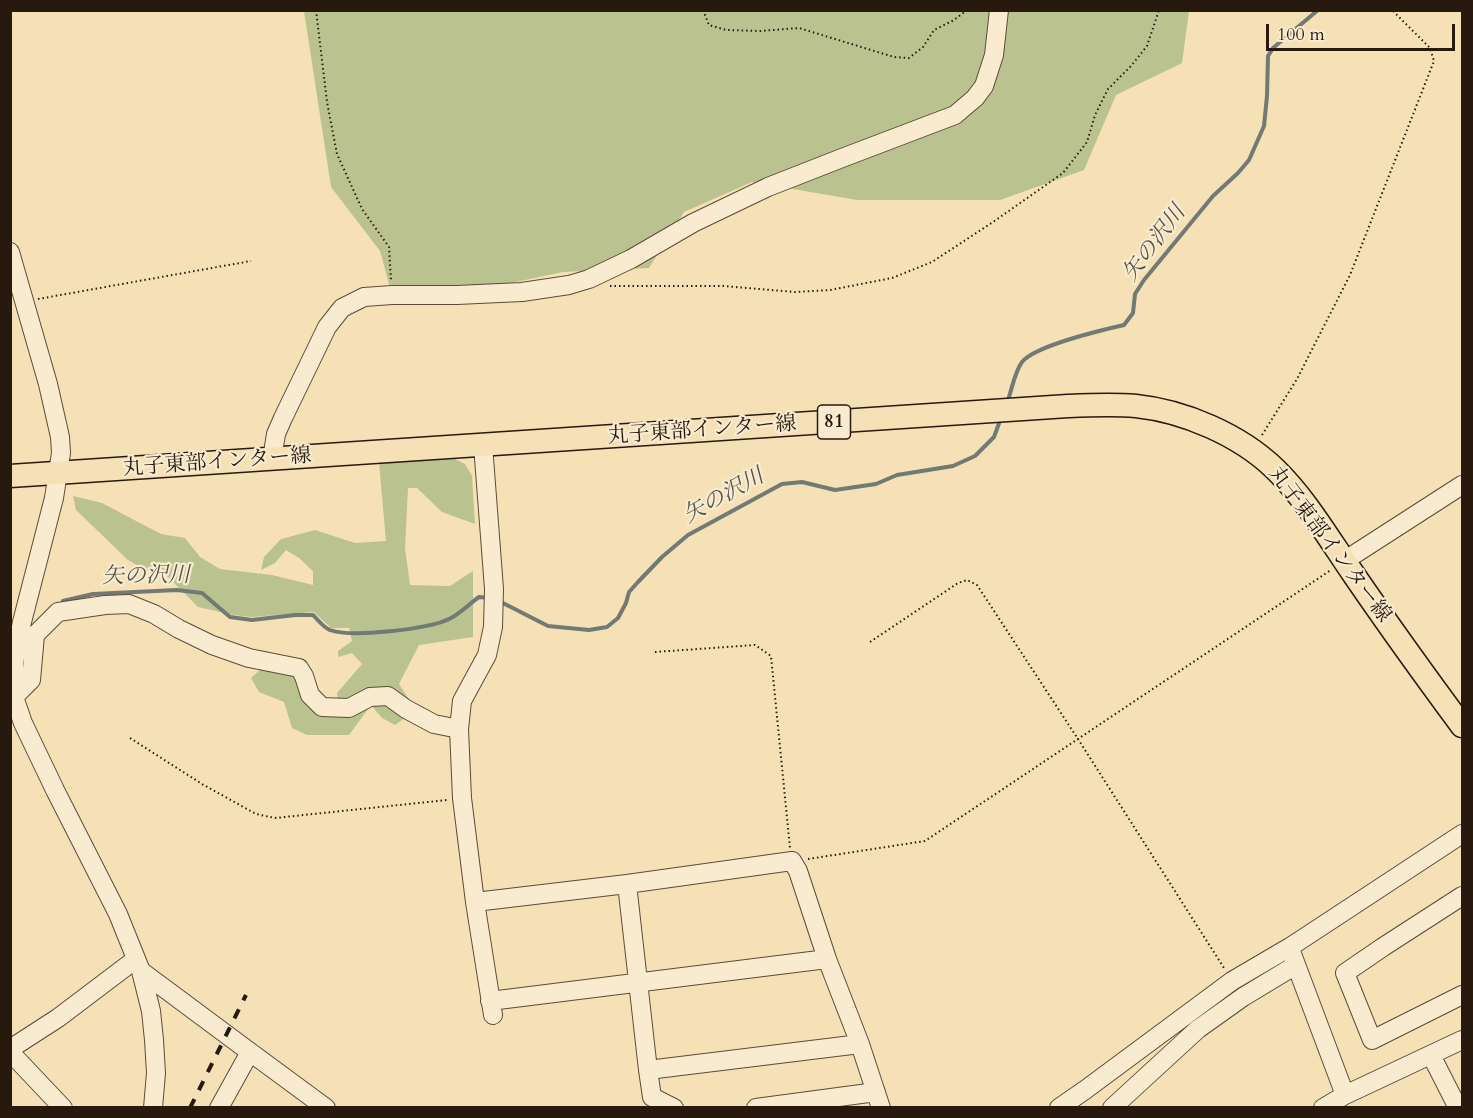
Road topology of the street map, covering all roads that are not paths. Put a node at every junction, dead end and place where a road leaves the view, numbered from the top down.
1 (999, 10) edge
2 (10, 252) edge
3 (483, 445) junction
4 (272, 459) junction
5 (59, 474) junction
6 (10, 476) edge
7 (1462, 485) edge
8 (1344, 561) junction
9 (12, 698) edge
10 (1462, 726) edge
11 (459, 729) junction
12 (1462, 834) edge
13 (627, 884) junction
14 (1462, 896) edge
15 (475, 902) junction
16 (1290, 947) junction
17 (827, 958) junction
18 (138, 965) junction
19 (1296, 965) junction
20 (638, 983) junction
21 (1462, 994) edge
22 (1462, 1041) edge
23 (860, 1044) junction
24 (10, 1050) edge
25 (250, 1052) junction
26 (1431, 1055) junction
27 (648, 1070) junction
28 (1345, 1095) junction
29 (878, 1100) edge
30 (63, 1107) edge
31 (153, 1107) edge
32 (219, 1107) edge
33 (326, 1107) edge
34 (674, 1107) edge
35 (756, 1107) edge
36 (1059, 1107) edge
37 (1112, 1107) edge
38 (1323, 1107) edge
39 (1458, 1107) edge

1 - 4 street
2 - 5 street
3 - 4 main road, 丸子東部インター線 / 81
3 - 8 main road, 丸子東部インター線 / 81
3 - 11 street
4 - 5 main road, 丸子東部インター線 / 81
5 - 6 main road, 丸子東部インター線 / 81
5 - 9 street
7 - 8 street
8 - 10 main road, 丸子東部インター線 / 81
9 - 11 street
9 - 18 street
11 - 15 street
12 - 16 street
13 - 15 street
13 - 17 street
13 - 20 street
14 - 21 street
15 - 20 street
16 - 19 street
16 - 36 street
17 - 20 street
17 - 23 street
18 - 24 street
18 - 25 street
18 - 31 street
19 - 28 street
19 - 37 street
20 - 27 street
22 - 26 street
23 - 27 street
23 - 29 street
24 - 30 street
25 - 32 street
25 - 33 street
26 - 28 street
26 - 39 street
27 - 34 street
28 - 38 street
29 - 35 street

